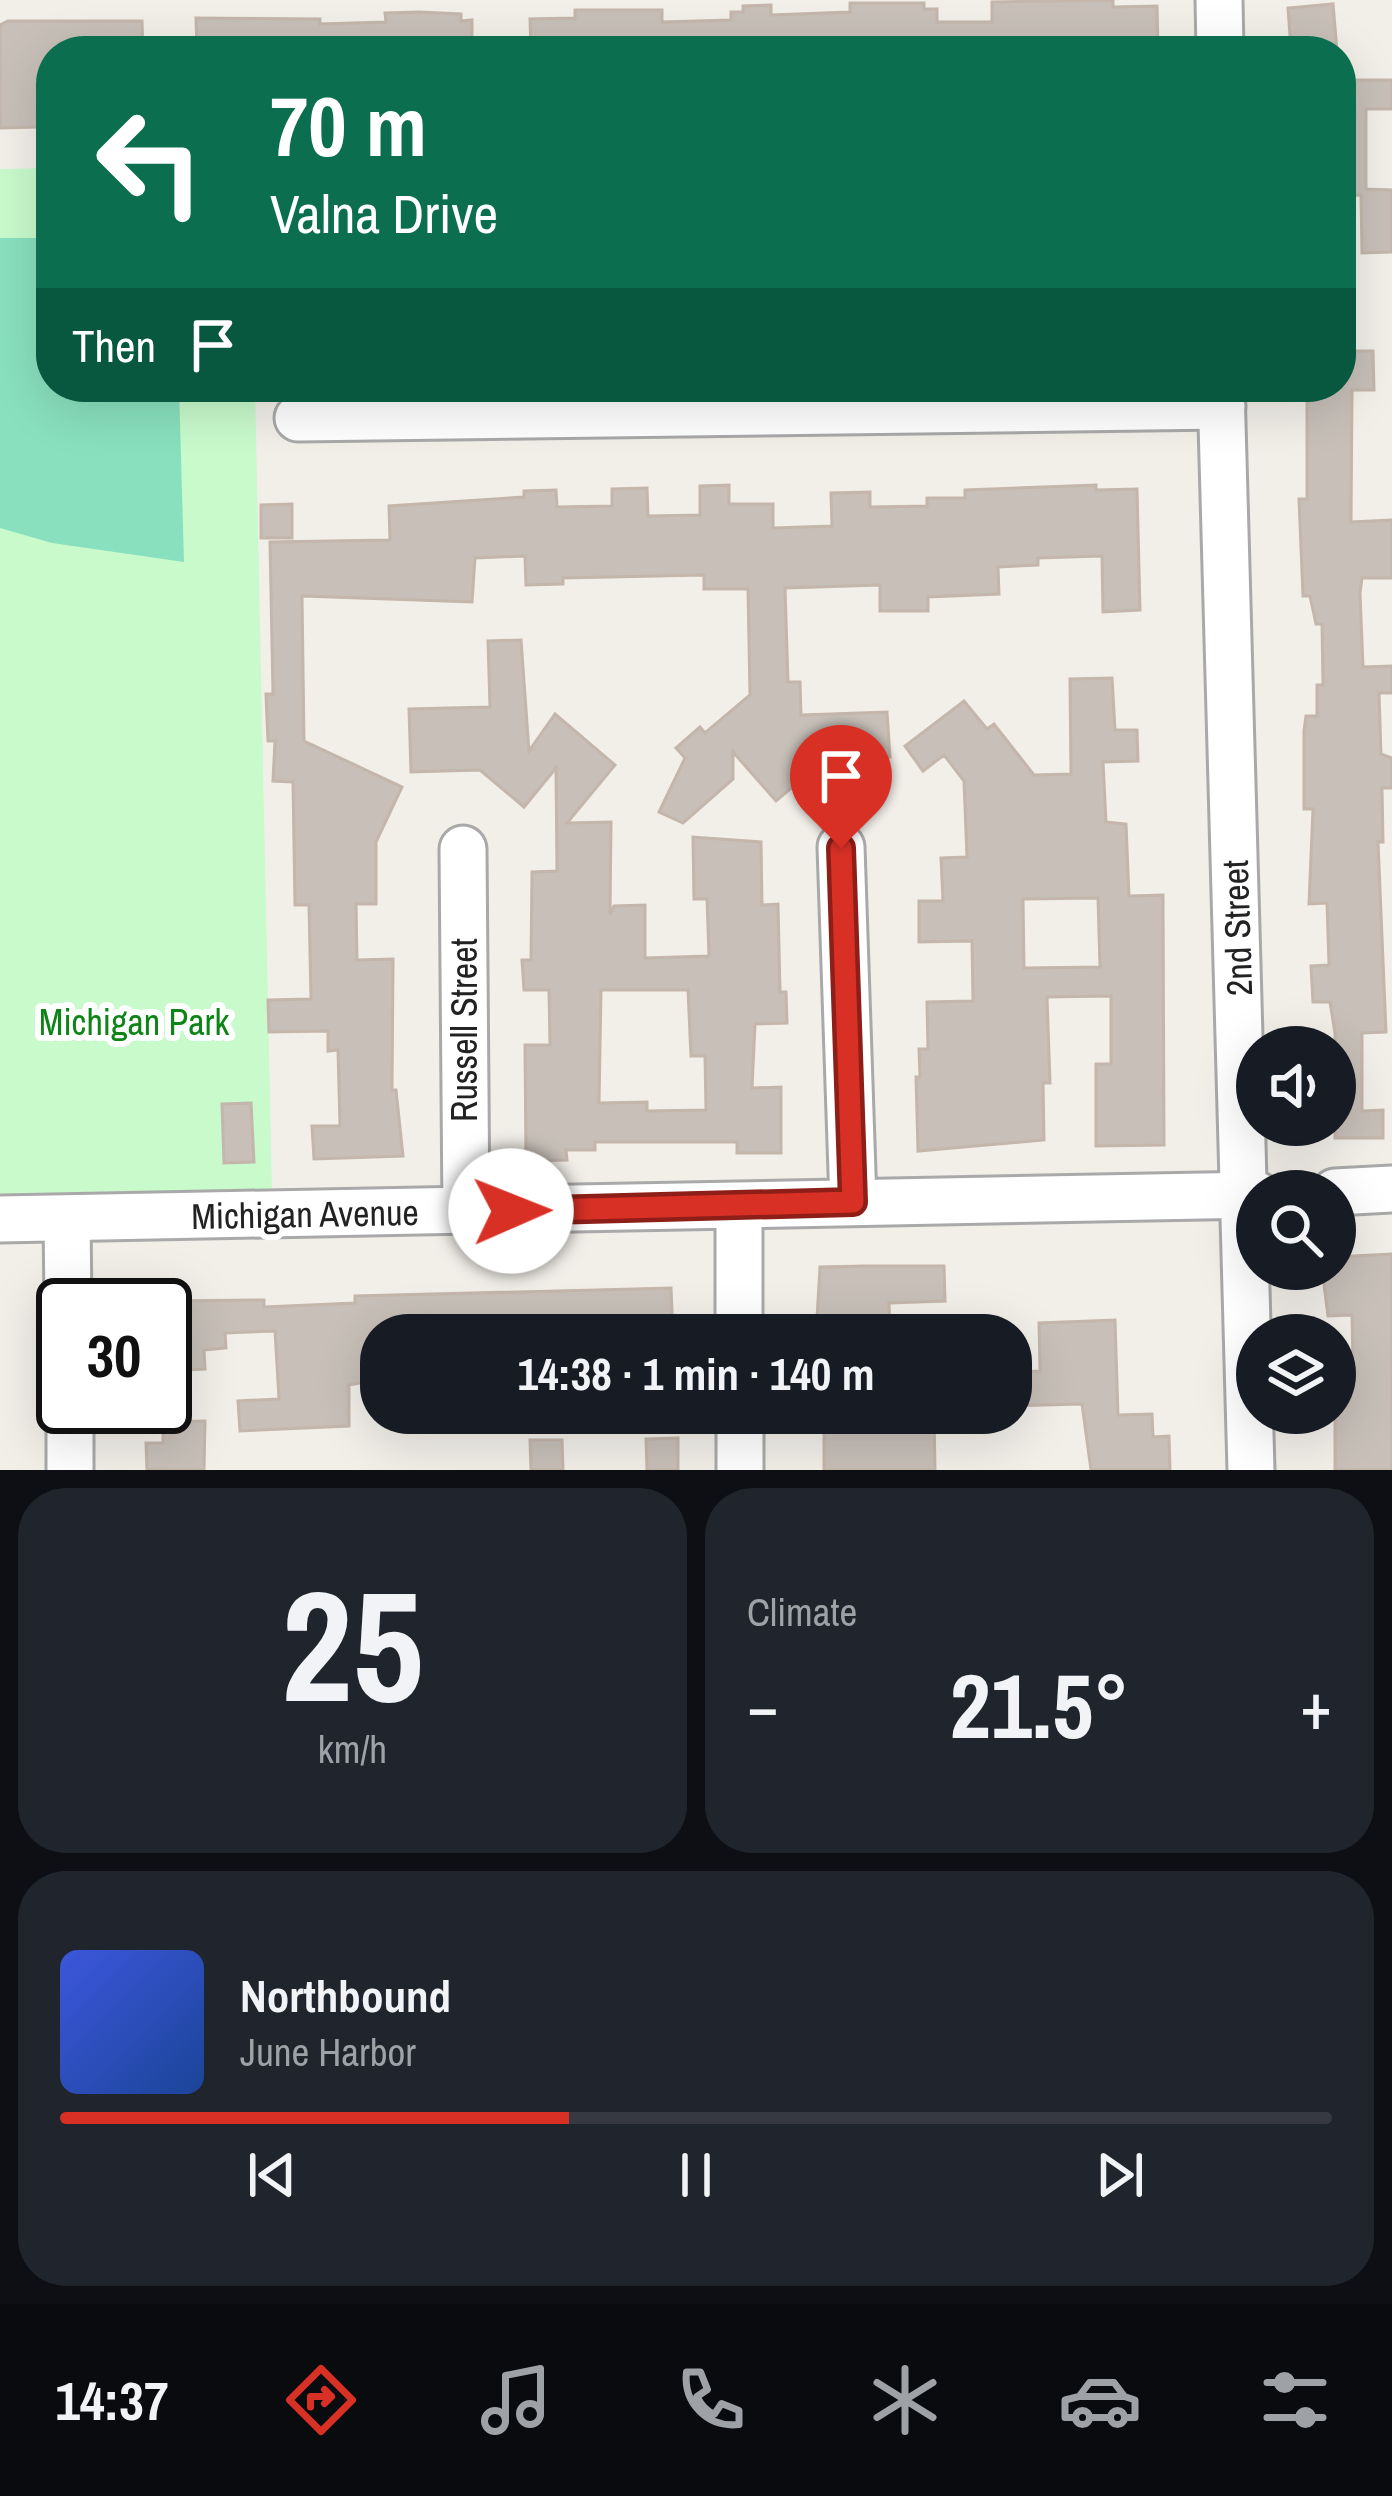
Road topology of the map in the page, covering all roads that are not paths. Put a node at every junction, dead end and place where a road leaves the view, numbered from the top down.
1 (1219, 0) edge
2 (1220, 36) edge
3 (557, 402) edge
4 (1221, 402) edge
5 (298, 418) dead end
6 (841, 848) dead end
7 (463, 849) dead end
8 (1250, 1170) edge
9 (1392, 1190) edge
10 (1356, 1191) edge
11 (1236, 1196) edge
12 (853, 1202) junction
13 (739, 1207) junction
14 (466, 1212) junction
15 (67, 1219) junction
16 (0, 1220) edge
17 (68, 1278) edge
18 (1251, 1290) edge
19 (740, 1314) edge
20 (70, 1434) edge
21 (740, 1434) edge
22 (70, 1470) edge
23 (740, 1470) edge
24 (1251, 1470) edge

1 - 2 street
3 - 5 street
4 - 8 street, 2nd Street
6 - 12 street
7 - 14 street, Russell Street
9 - 10 street
11 - 12 street, Michigan Avenue
12 - 13 street, Michigan Avenue
13 - 14 street, Michigan Avenue
13 - 19 street
14 - 15 street, Michigan Avenue
15 - 16 street, Michigan Avenue
15 - 17 street
18 - 24 street, 2nd Street
20 - 22 street
21 - 23 street

